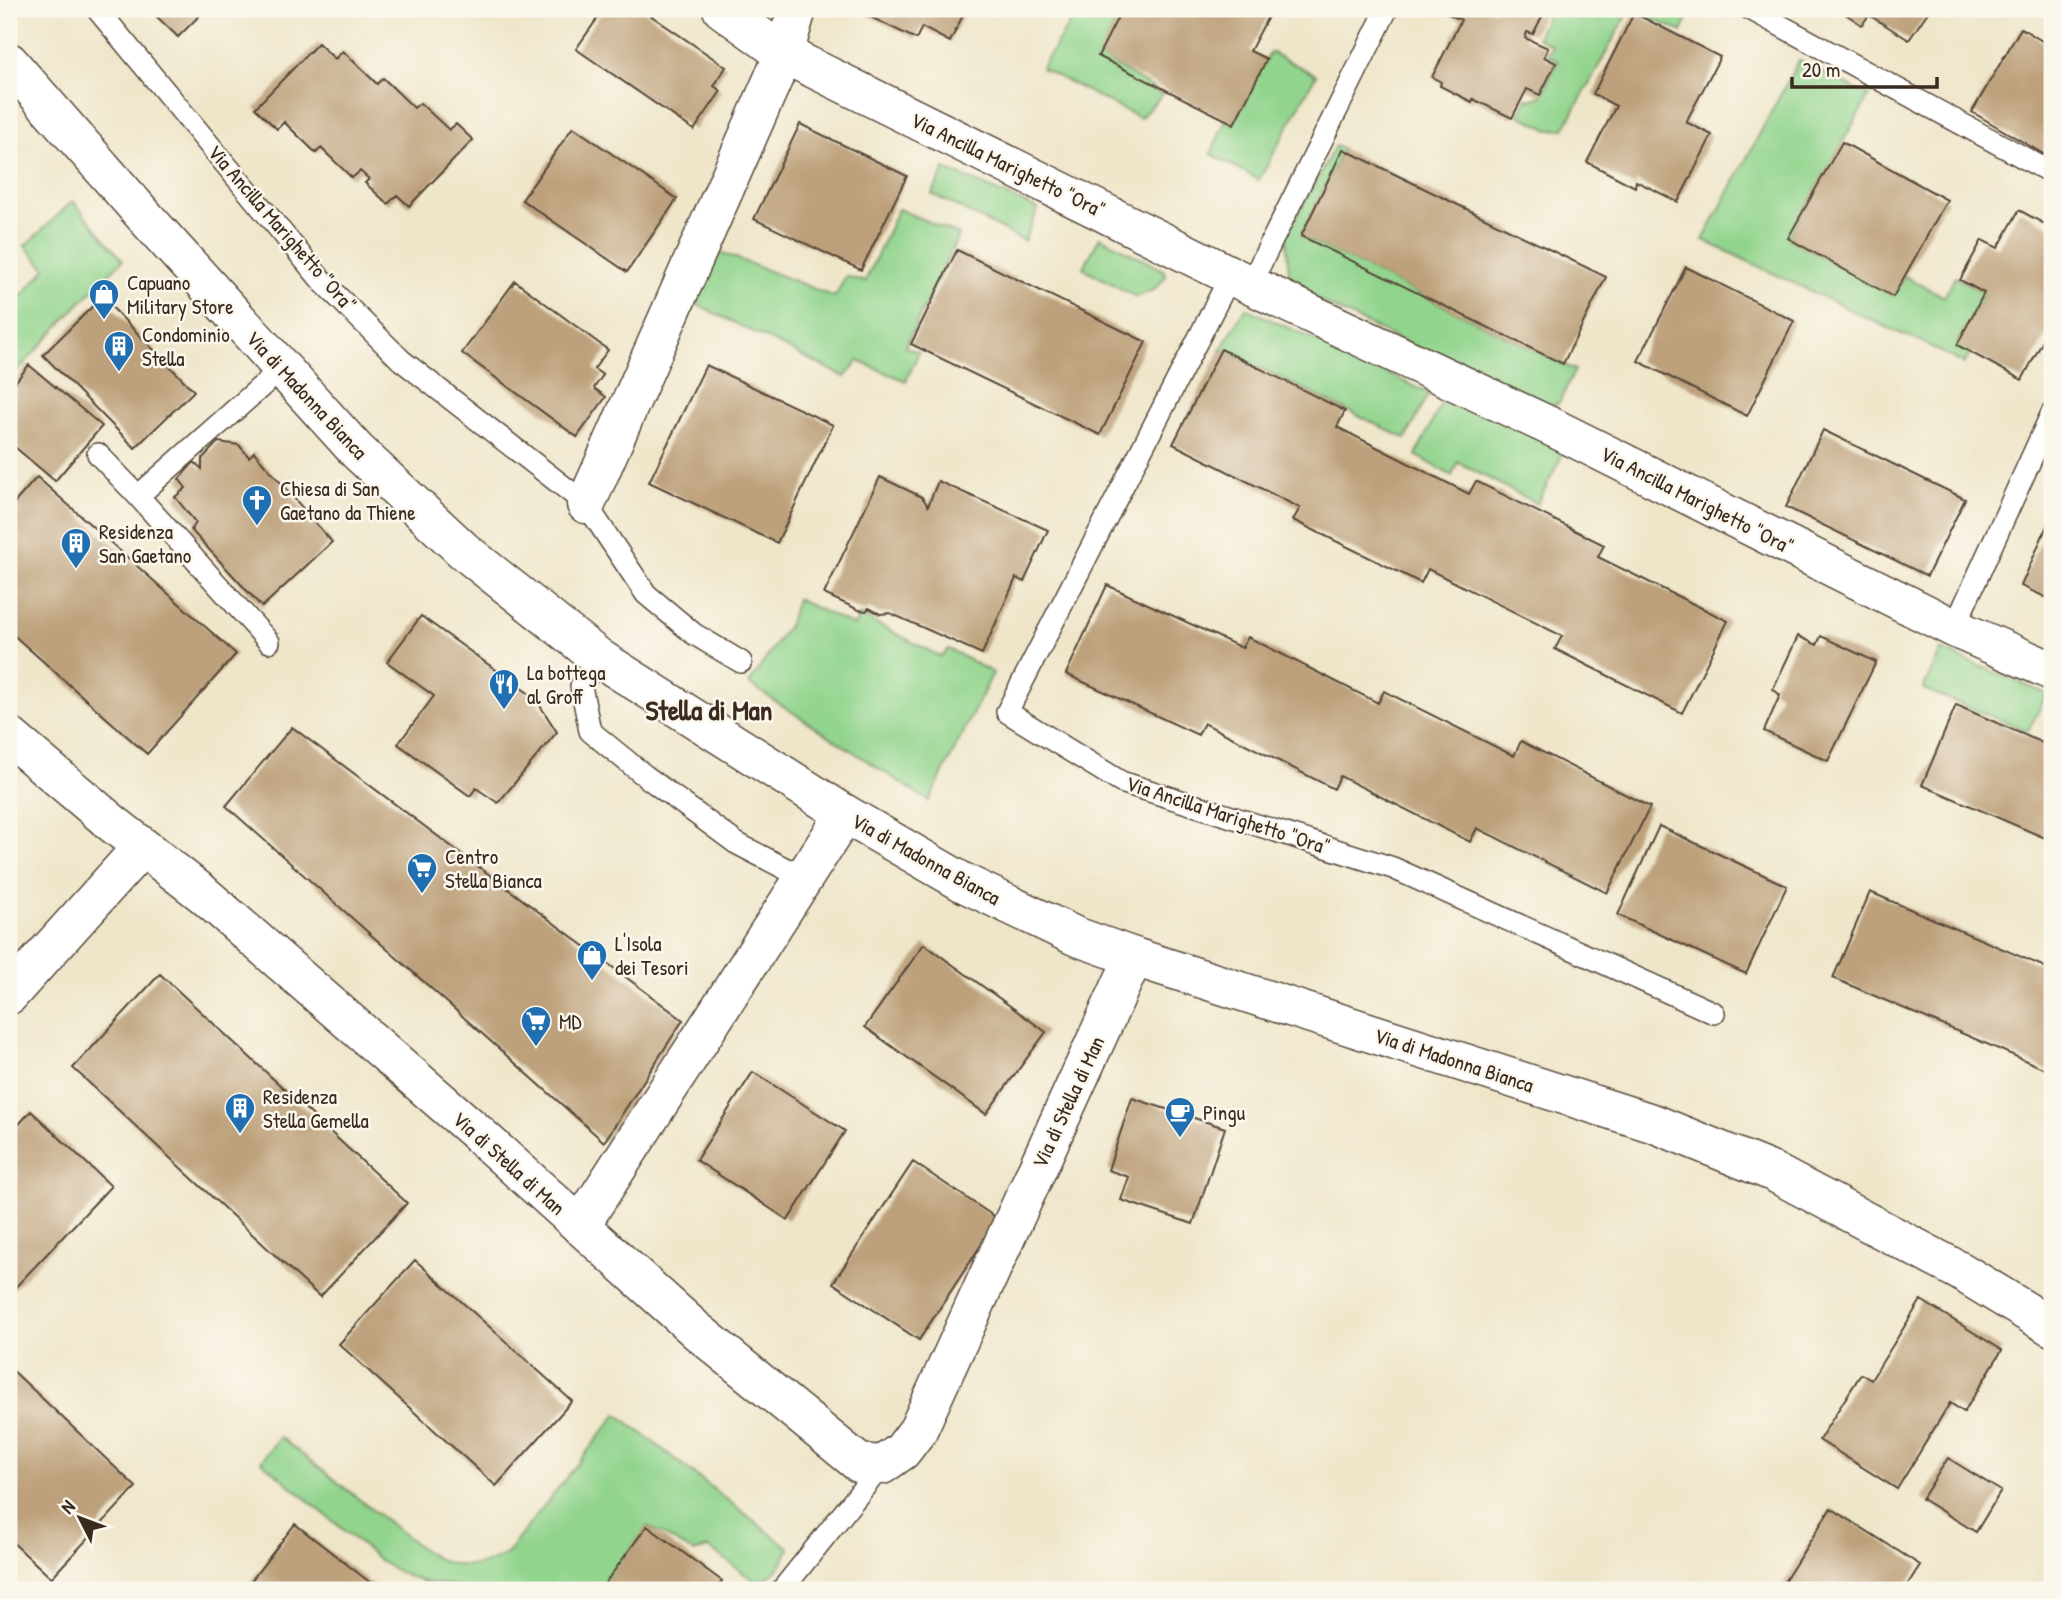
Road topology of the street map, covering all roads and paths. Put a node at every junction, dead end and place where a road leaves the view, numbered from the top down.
1 (97, 9) edge
2 (722, 9) edge
3 (797, 9) edge
4 (1387, 9) edge
5 (1750, 9) edge
6 (784, 54) junction
7 (9, 62) edge
8 (2052, 173) edge
9 (1240, 280) junction
10 (281, 369) junction
11 (2052, 413) edge
12 (98, 454) dead end
13 (138, 496) junction
14 (586, 504) junction
15 (1954, 628) junction
16 (269, 642) dead end
17 (599, 658) junction
18 (741, 662) dead end
19 (2052, 671) edge
20 (9, 736) edge
21 (845, 814) junction
22 (142, 847) junction
23 (811, 868) junction
24 (1134, 957) junction
25 (9, 995) edge
26 (1714, 1013) dead end
27 (580, 1226) junction
28 (2052, 1327) edge
29 (882, 1465) junction
30 (782, 1590) edge

1 - 14 lane, Via Ancilla Marighetto "Ora"
2 - 6 street, Via Ancilla Marighetto "Ora"
3 - 6 street
4 - 9 lane, Via Ancilla Marighetto "Ora"
5 - 8 lane
6 - 9 street, Via Ancilla Marighetto "Ora"
6 - 14 street
7 - 10 street, Via di Madonna Bianca
9 - 15 street, Via Ancilla Marighetto "Ora"
9 - 26 lane, Via Ancilla Marighetto "Ora"
10 - 13 lane
10 - 17 street, Via di Madonna Bianca
11 - 15 lane
12 - 13 lane
13 - 16 lane
14 - 18 lane, Via Ancilla Marighetto "Ora"
15 - 19 street, Via Ancilla Marighetto "Ora"
17 - 21 street, Via di Madonna Bianca
17 - 23 lane
20 - 22 street, Via di Stella di Man
21 - 23 street
21 - 24 street, Via di Madonna Bianca
22 - 25 street
22 - 27 street, Via di Stella di Man
23 - 27 street
24 - 28 street, Via di Madonna Bianca
24 - 29 street, Via di Stella di Man
27 - 29 street, Via di Stella di Man
29 - 30 lane, Via di Stella di Man

